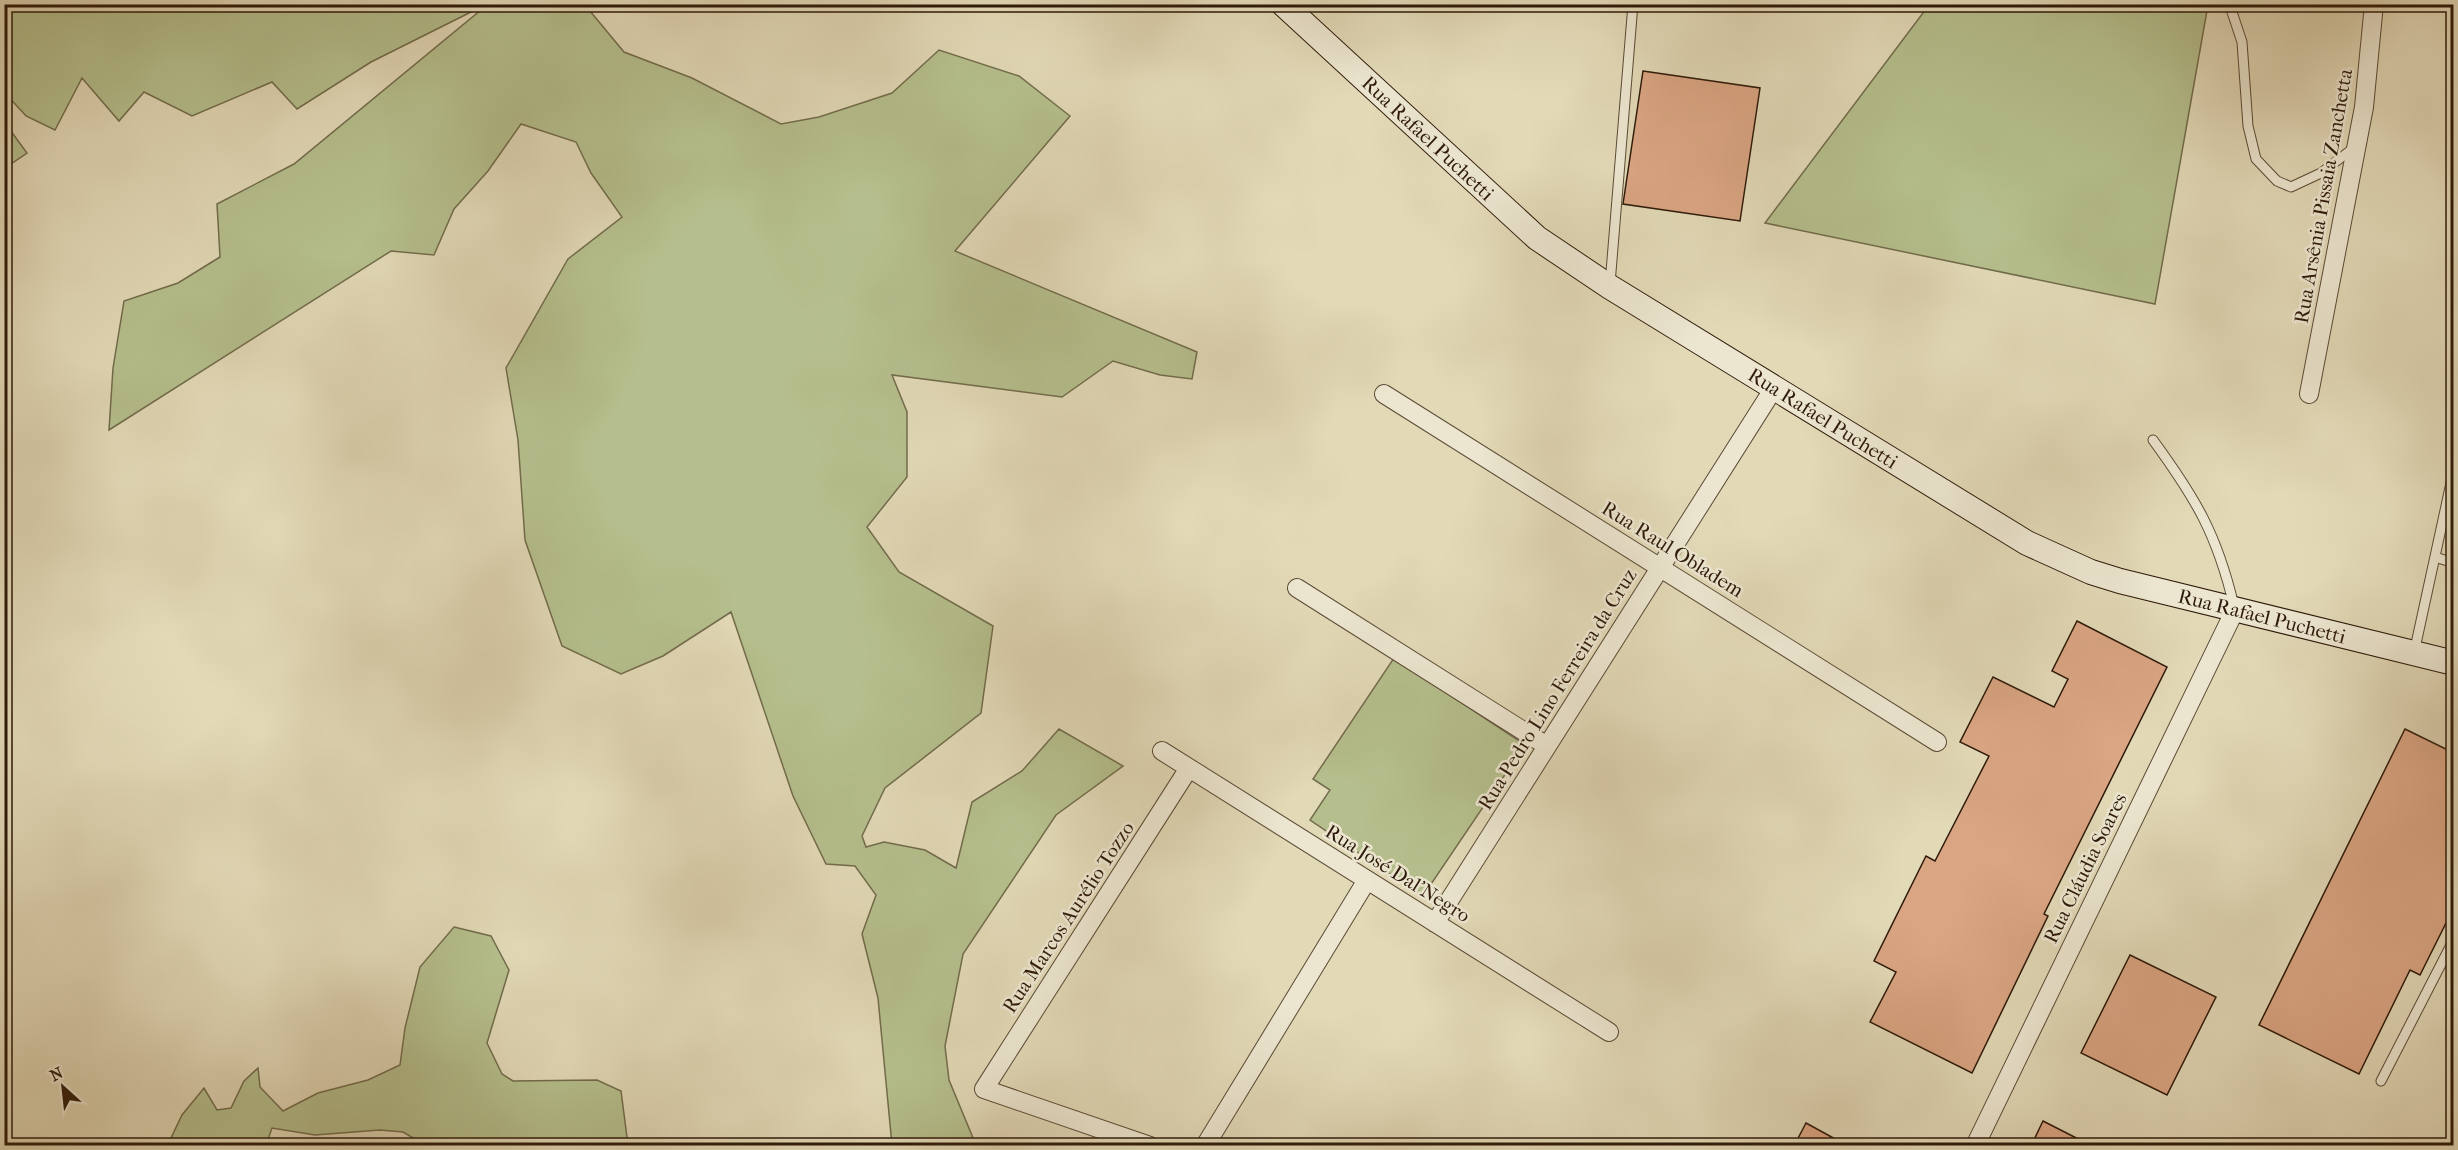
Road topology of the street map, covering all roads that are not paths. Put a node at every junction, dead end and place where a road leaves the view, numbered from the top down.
1 (1283, 4) edge
2 (1633, 4) edge
3 (2374, 4) edge
4 (2231, 9) dead end
5 (2357, 146) junction
6 (1610, 287) junction
7 (1774, 388) junction
8 (1384, 394) dead end
9 (2309, 394) dead end
10 (2153, 440) dead end
11 (2454, 469) edge
12 (2434, 557) junction
13 (2454, 563) edge
14 (1660, 568) junction
15 (1297, 588) dead end
16 (2235, 610) junction
17 (2414, 653) junction
18 (2454, 663) edge
19 (1937, 742) dead end
20 (1547, 746) junction
21 (1162, 751) dead end
22 (1189, 768) junction
23 (1367, 880) junction
24 (1435, 923) junction
25 (2454, 939) edge
26 (1610, 1032) dead end
27 (2381, 1081) dead end
28 (1150, 1146) edge
29 (1205, 1146) edge
30 (1975, 1146) edge

1 - 6 street, Rua Rafael Puchetti
2 - 6 lane
3 - 5 street, Rua Arsênia Pissaia Zanchetta
4 - 5 lane
5 - 9 street, Rua Arsênia Pissaia Zanchetta
6 - 7 street, Rua Rafael Puchetti
7 - 14 street, Rua Pedro Lino Ferreira da Cruz
7 - 16 street, Rua Rafael Puchetti
8 - 14 street, Rua Raul Obladem
10 - 16 lane
11 - 12 lane
12 - 13 lane
12 - 17 lane
14 - 19 street, Rua Raul Obladem
14 - 20 street, Rua Pedro Lino Ferreira da Cruz
15 - 20 street
16 - 17 street, Rua Rafael Puchetti
16 - 30 street, Rua Cláudia Soares
17 - 18 street, Rua Rafael Puchetti
20 - 24 street, Rua Pedro Lino Ferreira da Cruz
21 - 22 street, Rua José Dal'Negro
22 - 23 street, Rua José Dal'Negro
22 - 28 street, Rua Marcos Aurélio Tozzo
23 - 24 street, Rua José Dal'Negro
23 - 29 street
24 - 26 street, Rua José Dal'Negro
25 - 27 lane

